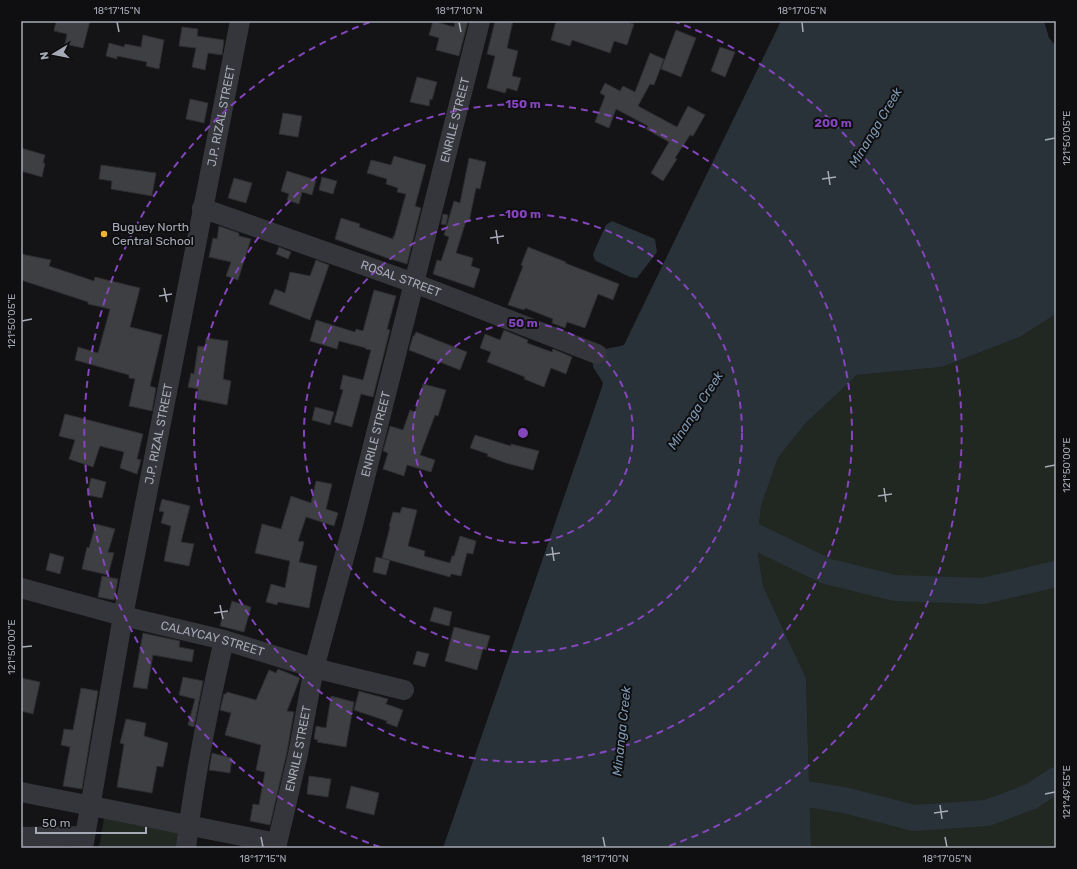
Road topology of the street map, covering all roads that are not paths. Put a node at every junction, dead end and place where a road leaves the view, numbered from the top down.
1 (240, 21) edge
2 (480, 21) edge
3 (202, 208) junction
4 (414, 284) junction
5 (597, 354) dead end
6 (21, 588) edge
7 (123, 616) junction
8 (224, 640) junction
9 (314, 668) junction
10 (404, 690) dead end
11 (21, 792) edge
12 (91, 807) junction
13 (188, 826) junction
14 (21, 837) edge
15 (84, 842) edge
16 (277, 846) edge
17 (186, 848) edge

1 - 3 street, J.P. RIZAL STREET
2 - 4 street, ENRILE STREET
3 - 4 street, ROSAL STREET
3 - 7 street, J.P. RIZAL STREET
4 - 5 street, ROSAL STREET
4 - 9 street, ENRILE STREET
6 - 7 street, CALAYCAY STREET
7 - 8 street, CALAYCAY STREET
7 - 12 street, J.P. RIZAL STREET
8 - 9 street, CALAYCAY STREET
8 - 13 street
9 - 10 street, CALAYCAY STREET
9 - 16 street, ENRILE STREET
11 - 12 street
12 - 13 street
12 - 15 street, J.P. RIZAL STREET
13 - 16 street
13 - 17 street
14 - 15 street

